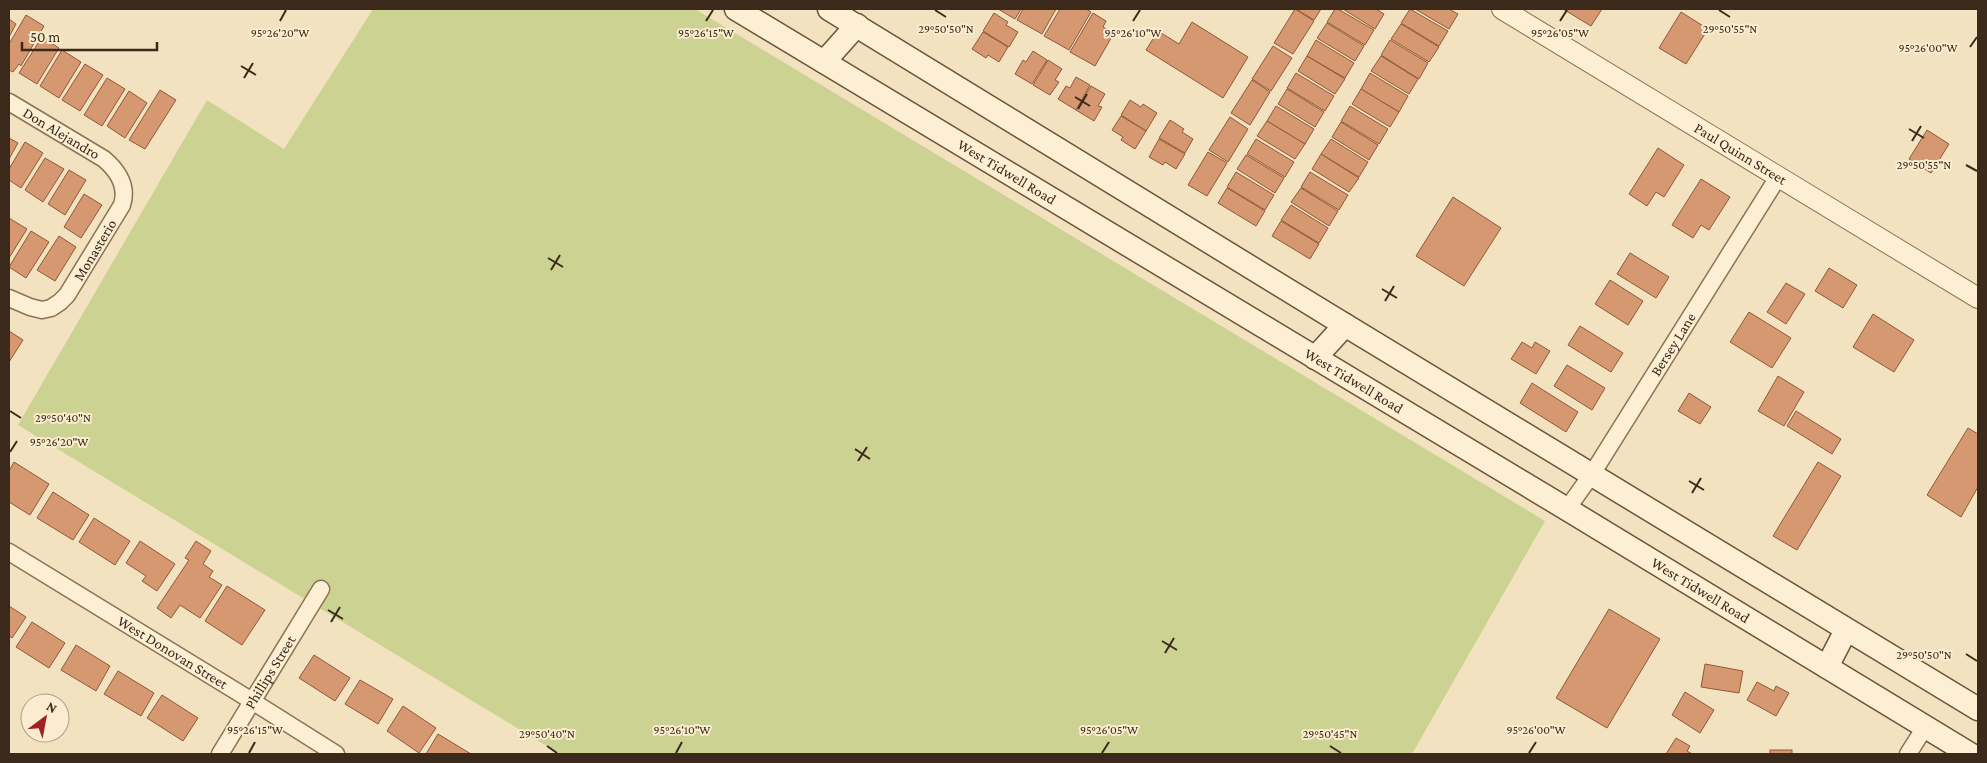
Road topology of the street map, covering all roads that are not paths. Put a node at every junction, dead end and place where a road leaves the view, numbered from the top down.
1 (736, 9) edge
2 (829, 9) edge
3 (1502, 9) edge
4 (857, 25) junction
5 (824, 62) junction
6 (9, 102) edge
7 (113, 166) joint
8 (1778, 177) junction
9 (9, 298) edge
10 (1978, 298) edge
11 (1345, 325) junction
12 (1315, 358) junction
13 (1592, 474) junction
14 (1567, 509) junction
15 (9, 552) edge
16 (321, 589) dead end
17 (1846, 630) junction
18 (1827, 667) junction
19 (252, 701) junction
20 (1978, 709) edge
21 (1925, 727) junction
22 (220, 754) edge
23 (336, 754) edge
24 (1908, 754) edge
25 (1970, 754) edge

1 - 5 main road, West Tidwell Road
2 - 4 main road
3 - 8 street, Paul Quinn Street
4 - 5 main road
4 - 11 main road
5 - 12 main road, West Tidwell Road
6 - 7 street, Don Alejandro
7 - 9 street, Monasterio
8 - 10 street, Paul Quinn Street
8 - 13 street, Bersey Lane
11 - 12 main road
11 - 13 main road
12 - 14 main road, West Tidwell Road
13 - 14 street, Bersey Lane
13 - 17 main road
14 - 18 main road, West Tidwell Road
15 - 19 street, West Donovan Street
16 - 19 street, Phillips Street
17 - 18 main road
17 - 20 main road
18 - 21 main road, West Tidwell Road
19 - 22 street, Phillips Street
19 - 23 street, West Donovan Street
21 - 24 street
21 - 25 main road, West Tidwell Road

